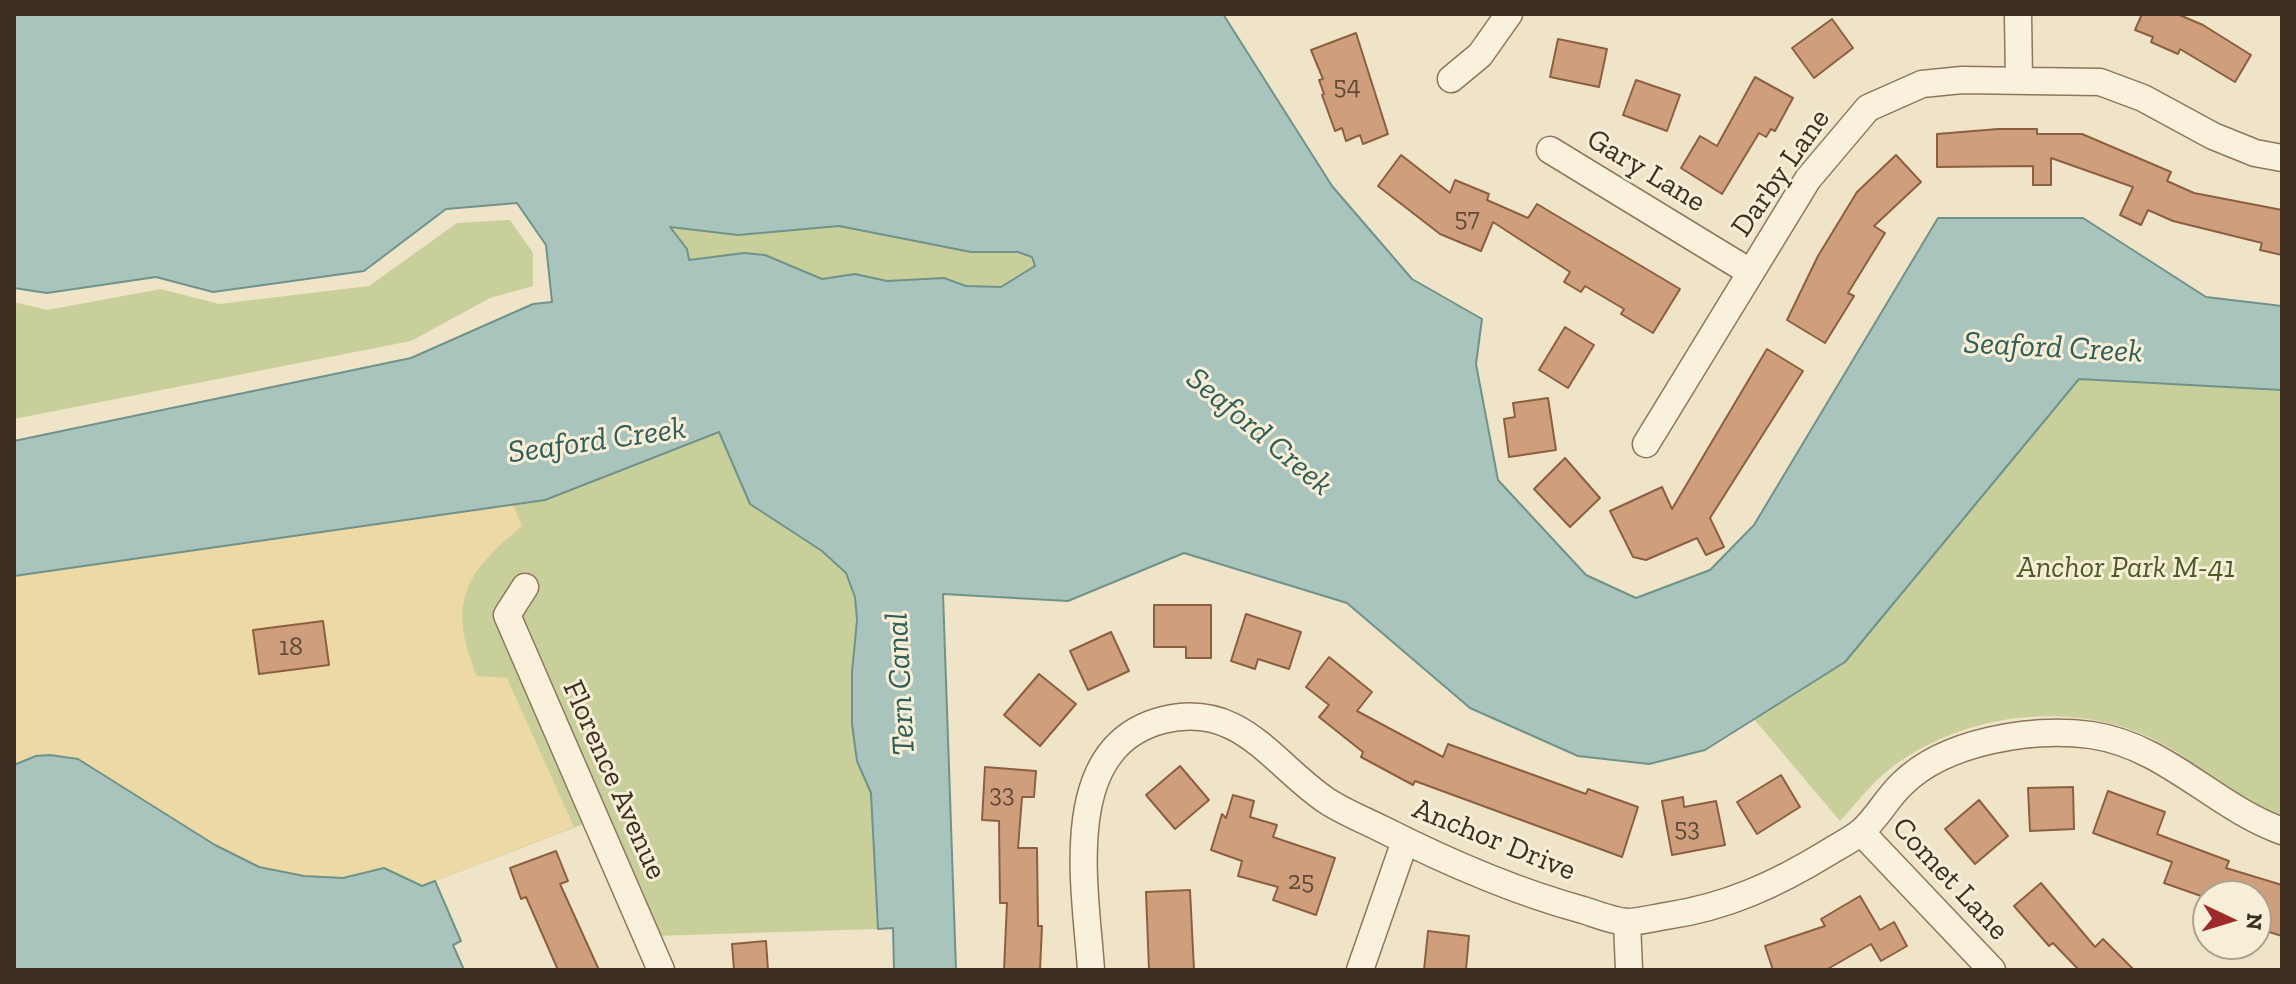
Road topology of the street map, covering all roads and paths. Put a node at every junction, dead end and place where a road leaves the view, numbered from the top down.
1 (1509, 14) edge
2 (2018, 14) edge
3 (1451, 79) dead end
4 (2019, 80) junction
5 (1550, 150) dead end
6 (2282, 158) edge
7 (1750, 272) junction
8 (1646, 444) dead end
9 (525, 587) dead end
10 (2282, 831) edge
11 (1861, 832) junction
12 (1405, 841) junction
13 (1627, 922) junction
14 (661, 970) edge
15 (1091, 970) edge
16 (1360, 970) edge
17 (1629, 970) edge
18 (1992, 970) edge

1 - 3 street
2 - 4 street
4 - 6 street, Darby Lane
4 - 7 street, Darby Lane
5 - 7 street, Gary Lane
7 - 8 street, Darby Lane
9 - 14 street, Florence Avenue
10 - 11 street, Anchor Drive
11 - 13 street, Anchor Drive
11 - 18 street, Comet Lane
12 - 13 street, Anchor Drive
12 - 15 street, Anchor Drive
12 - 16 street
13 - 17 street

